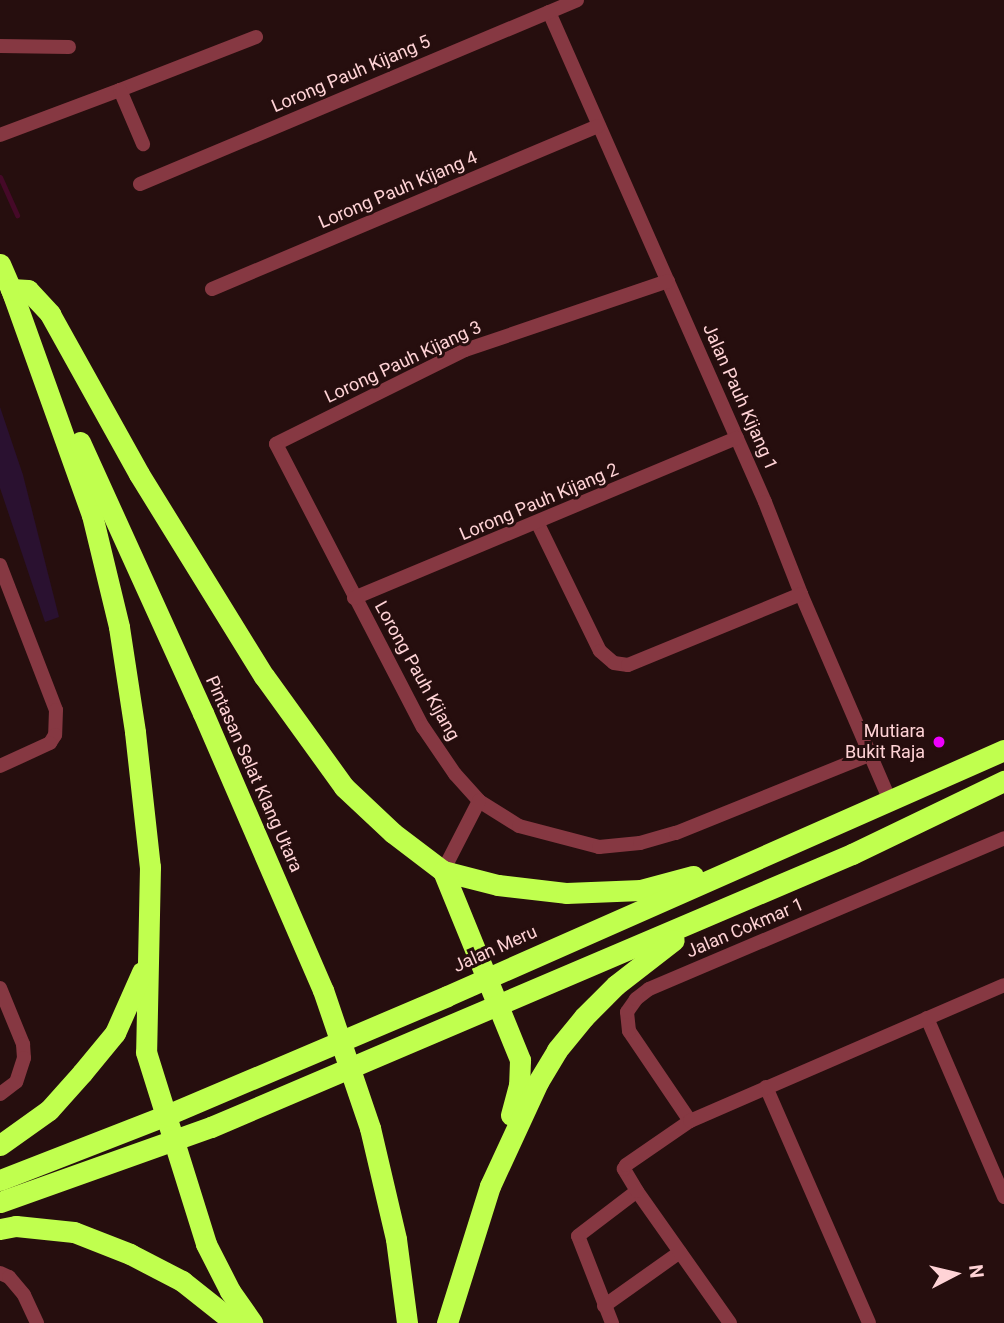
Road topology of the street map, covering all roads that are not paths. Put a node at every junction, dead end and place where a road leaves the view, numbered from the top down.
1 (577, 0) edge
2 (549, 12) junction
3 (256, 37) dead end
4 (0, 46) edge
5 (69, 47) dead end
6 (120, 90) junction
7 (598, 126) junction
8 (0, 135) edge
9 (144, 144) dead end
10 (140, 184) dead end
11 (0, 264) edge
12 (668, 281) junction
13 (10, 289) junction
14 (212, 289) dead end
15 (737, 438) junction
16 (276, 444) joint
17 (538, 524) junction
18 (2, 574) edge
19 (801, 594) junction
20 (354, 598) junction
21 (1004, 750) edge
22 (869, 755) junction
23 (0, 766) edge
24 (1004, 782) edge
25 (479, 801) junction
26 (890, 801) junction
27 (1004, 838) edge
28 (762, 858) junction
29 (443, 871) junction
30 (711, 915) junction
31 (150, 950) junction
32 (486, 977) junction
33 (1004, 985) edge
34 (0, 988) edge
35 (497, 1006) junction
36 (927, 1018) junction
37 (766, 1087) junction
38 (0, 1094) edge
39 (167, 1115) junction
40 (690, 1121) junction
41 (174, 1142) junction
42 (0, 1145) edge
43 (0, 1180) edge
44 (490, 1186) junction
45 (637, 1191) junction
46 (1004, 1197) edge
47 (0, 1202) edge
48 (0, 1229) edge
49 (680, 1252) junction
50 (0, 1273) edge
51 (604, 1306) junction
52 (37, 1323) edge
53 (235, 1323) edge
54 (252, 1323) edge
55 (407, 1323) edge
56 (447, 1323) edge
57 (612, 1323) edge
58 (730, 1323) edge
59 (869, 1323) edge

1 - 2 street, Lorong Pauh Kijang 5
2 - 7 street, Jalan Pauh Kijang 1
2 - 10 street, Lorong Pauh Kijang 5
3 - 6 street
4 - 5 street
6 - 8 street
6 - 9 street
7 - 12 street, Jalan Pauh Kijang 1
7 - 14 street, Lorong Pauh Kijang 4
11 - 13 highway, Pintasan Selat Klang Utara
12 - 15 street, Jalan Pauh Kijang 1
12 - 16 street, Lorong Pauh Kijang 3
13 - 29 highway
13 - 31 highway
13 - 55 highway, Pintasan Selat Klang Utara, bridge
15 - 17 street, Lorong Pauh Kijang 2
15 - 19 street, Jalan Pauh Kijang 1
16 - 20 street, Lorong Pauh Kijang
17 - 19 street
17 - 20 street, Lorong Pauh Kijang 2
18 - 23 street
19 - 22 street, Jalan Pauh Kijang 1
20 - 25 street, Lorong Pauh Kijang
21 - 26 highway, Jalan Meru
22 - 25 street, Lorong Pauh Kijang
22 - 26 street, Jalan Pauh Kijang 1
24 - 30 highway
25 - 29 street
26 - 28 highway, Jalan Meru
27 - 40 street, Jalan Cokmar 1
28 - 29 highway
28 - 32 highway, Jalan Meru
29 - 32 highway
30 - 35 highway
30 - 44 highway
31 - 39 highway
31 - 42 highway
32 - 35 highway
32 - 39 highway, Jalan Meru
33 - 36 street
34 - 38 street
35 - 41 highway
35 - 44 highway
36 - 37 street
36 - 46 street
37 - 40 street
37 - 59 street
39 - 41 highway
39 - 43 highway, Jalan Meru
40 - 45 street
41 - 47 highway
41 - 54 highway
44 - 56 highway
45 - 49 street
45 - 51 street
48 - 53 highway
49 - 51 street
49 - 58 street
50 - 52 street
51 - 57 street

